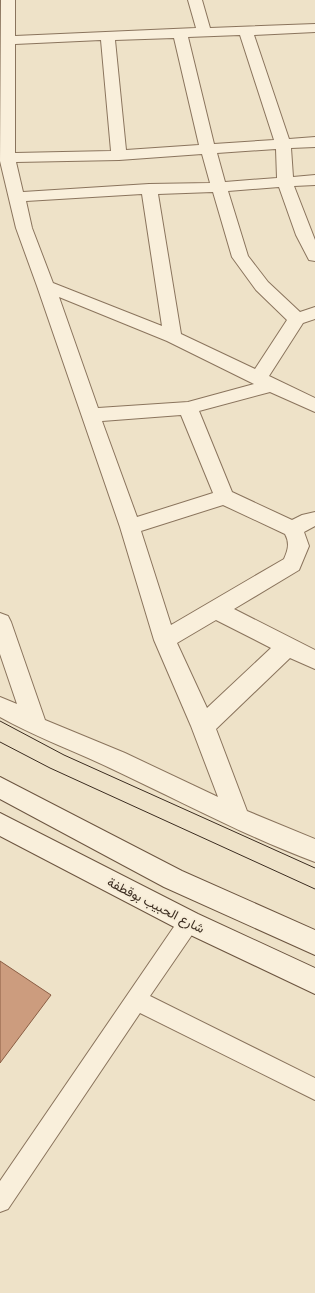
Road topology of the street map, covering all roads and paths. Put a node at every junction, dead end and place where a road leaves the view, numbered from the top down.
1 (8, 0) edge
2 (194, 0) edge
3 (315, 28) edge
4 (246, 31) junction
5 (204, 32) junction
6 (180, 33) junction
7 (108, 37) junction
8 (7, 40) junction
9 (315, 142) edge
10 (283, 144) junction
11 (208, 150) junction
12 (119, 155) junction
13 (7, 158) junction
14 (315, 180) edge
15 (285, 182) junction
16 (220, 187) junction
17 (149, 188) junction
18 (16, 197) junction
19 (315, 256) edge
20 (46, 286) junction
21 (315, 313) edge
22 (297, 319) junction
23 (174, 337) junction
24 (265, 382) junction
25 (315, 406) edge
26 (188, 408) junction
27 (91, 415) junction
28 (224, 497) junction
29 (315, 519) edge
30 (130, 527) junction
31 (292, 529) junction
32 (216, 610) junction
33 (0, 622) edge
34 (165, 640) junction
35 (288, 646) junction
36 (315, 660) edge
37 (0, 706) edge
38 (36, 726) junction
39 (203, 726) junction
40 (0, 787) edge
41 (238, 818) junction
42 (0, 824) edge
43 (315, 851) edge
44 (189, 922) junction
45 (315, 943) edge
46 (315, 981) edge
47 (136, 1000) junction
48 (315, 1089) edge
49 (0, 1201) edge

1 - 8 street
2 - 5 street
3 - 4 street
4 - 5 street
4 - 10 street
5 - 6 street
6 - 7 street
6 - 11 street
7 - 8 street
7 - 12 street
8 - 13 street
9 - 10 street
10 - 11 street
10 - 15 street
11 - 12 street
11 - 16 street
12 - 13 street
13 - 18 street
14 - 15 street
15 - 16 street
15 - 19 street
16 - 17 street
16 - 22 street
17 - 18 street
17 - 23 street
18 - 20 street
20 - 23 street
20 - 27 street
21 - 22 street
22 - 24 street
23 - 24 street
24 - 25 street
24 - 26 street
26 - 27 street
26 - 28 street
27 - 30 street
28 - 30 street
28 - 31 street
29 - 31 street
30 - 34 street
31 - 32 street
32 - 34 street
32 - 35 street
33 - 38 street
34 - 39 street
35 - 36 street
35 - 39 street
37 - 38 street
38 - 41 street
39 - 41 street
40 - 45 street
41 - 43 street
42 - 44 street, شارع الحبيب بوقطفة
44 - 46 street, شارع الحبيب بوقطفة
44 - 47 lane
47 - 48 lane
47 - 49 lane

